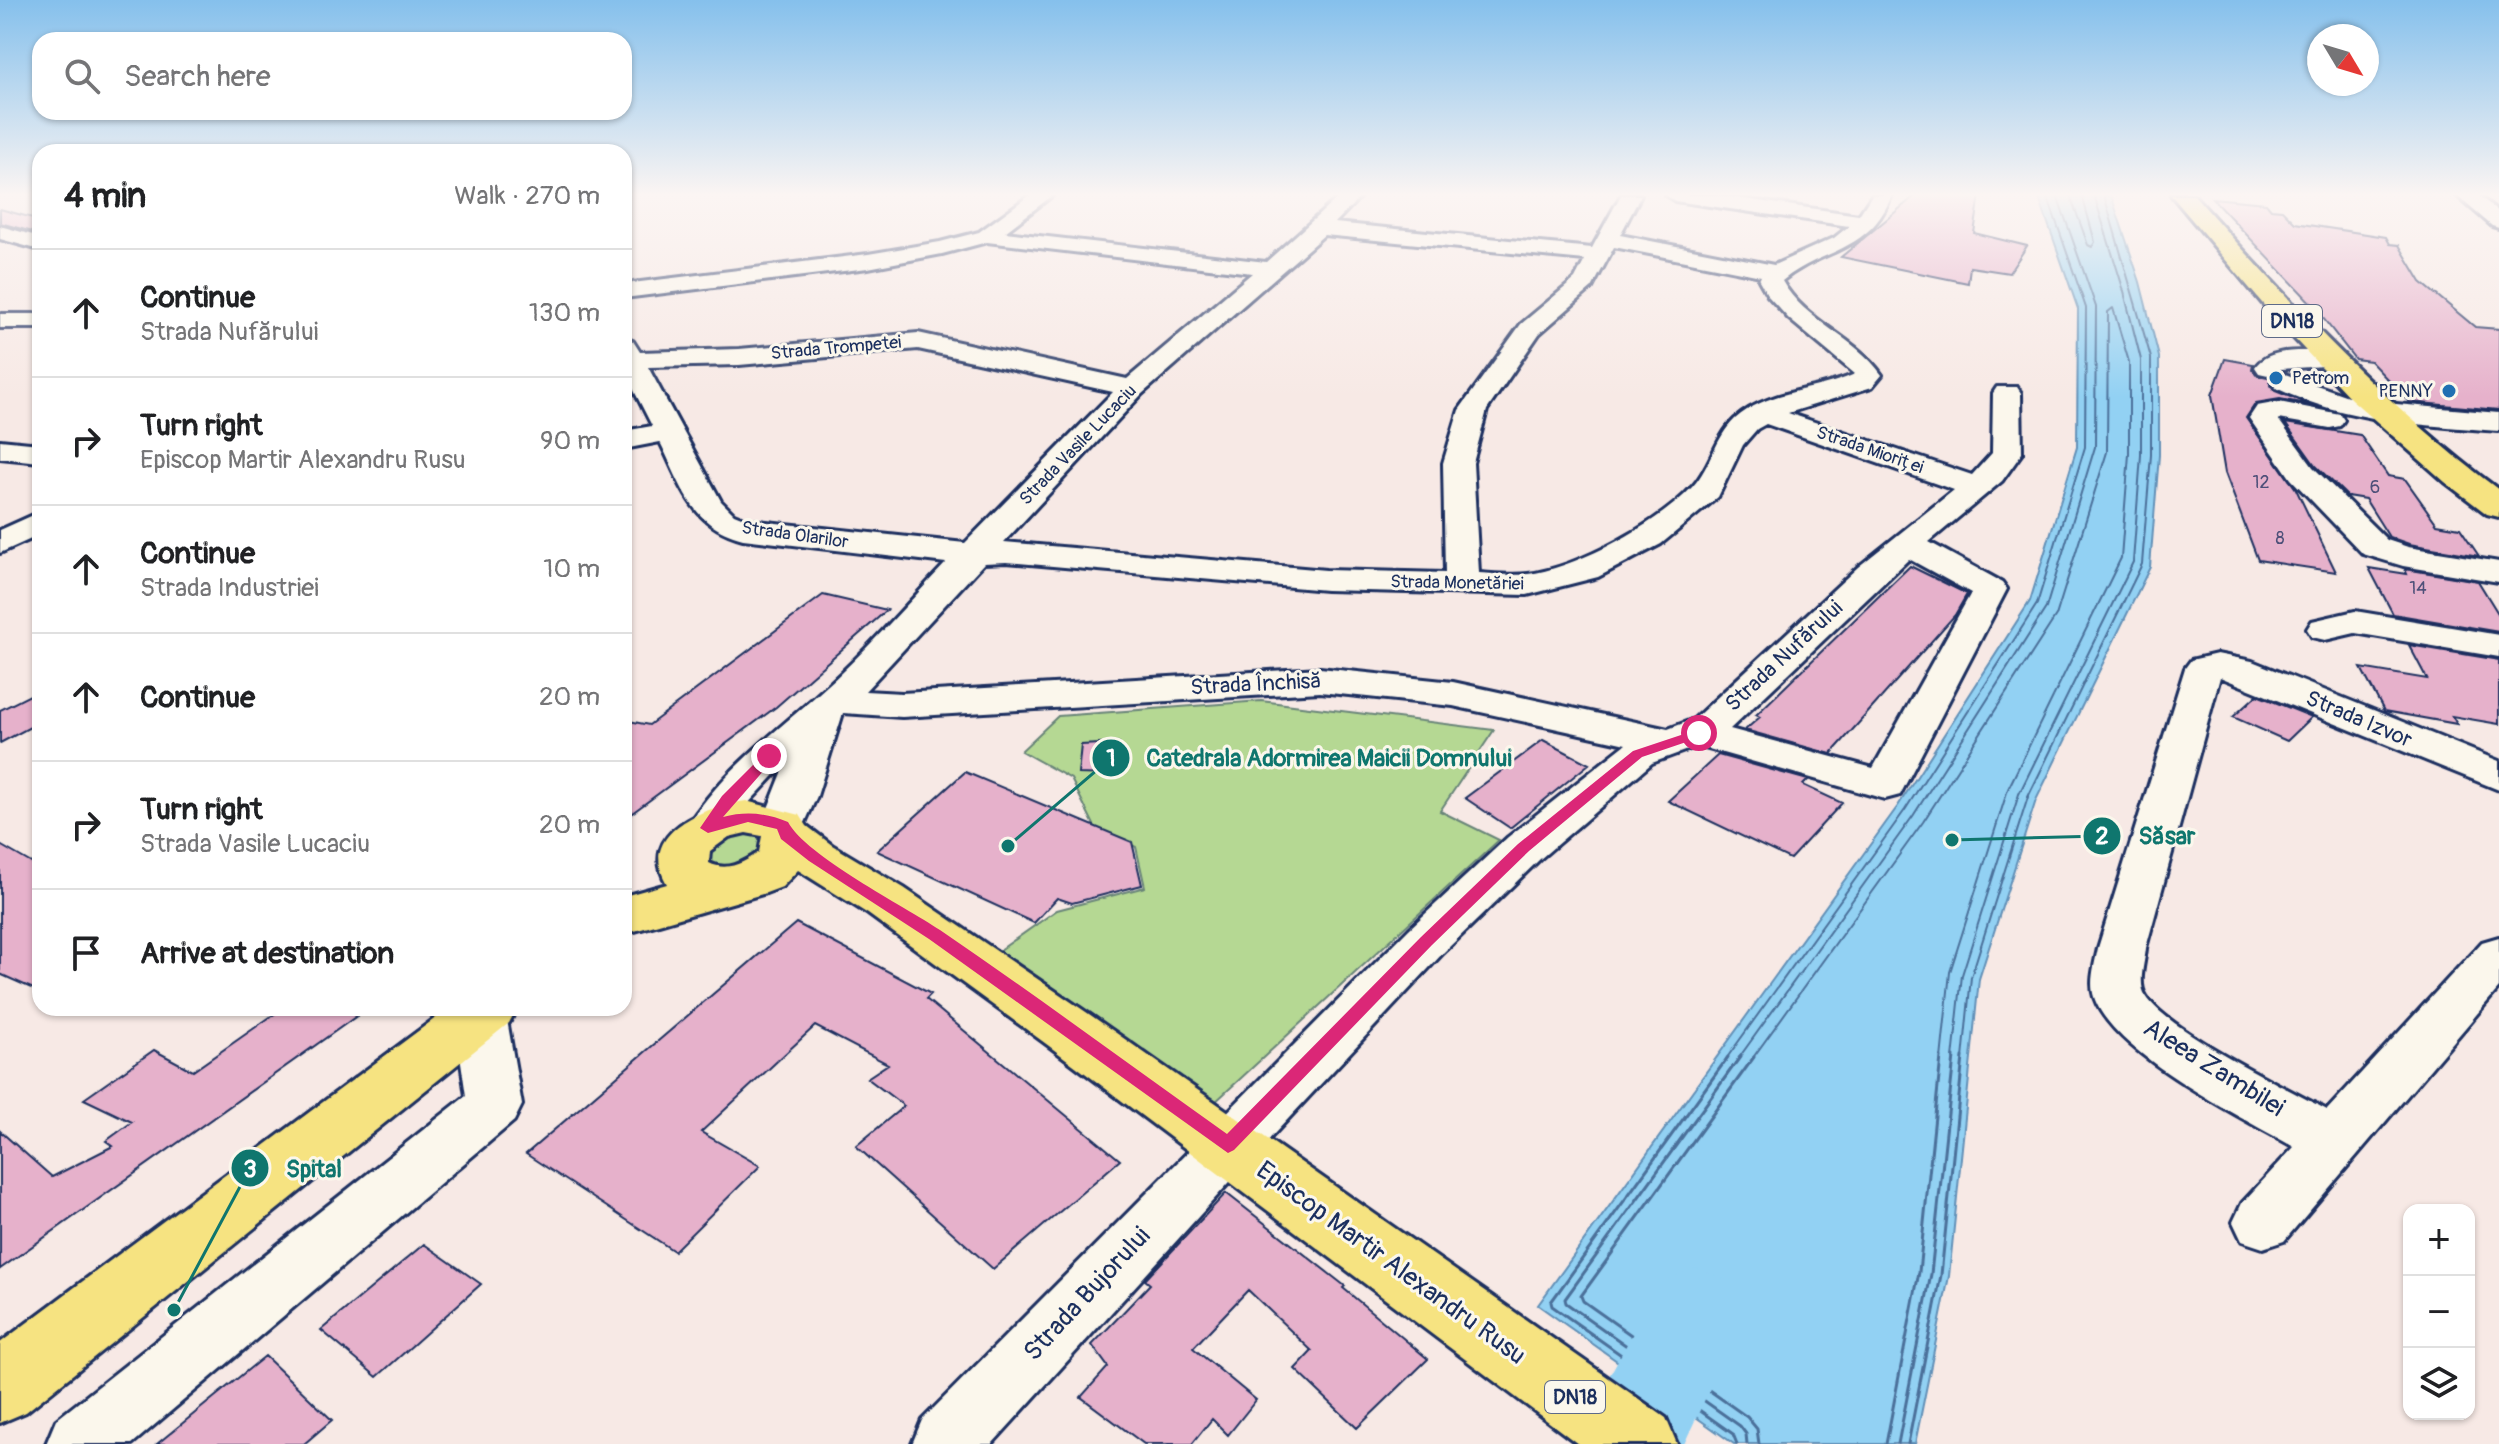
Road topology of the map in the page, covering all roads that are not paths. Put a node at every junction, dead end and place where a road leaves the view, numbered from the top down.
1 (856, 262) edge
2 (1215, 262) edge
3 (1280, 262) edge
4 (1594, 262) edge
5 (1706, 262) edge
6 (1801, 262) edge
7 (2242, 262) edge
8 (1273, 269) junction
9 (1778, 273) junction
10 (632, 290) edge
11 (632, 353) edge
12 (2329, 359) junction
13 (632, 362) edge
14 (1132, 388) junction
15 (2007, 393) dead end
16 (2382, 412) junction
17 (1764, 414) junction
18 (2465, 419) junction
19 (2330, 420) dead end
20 (2499, 422) edge
21 (671, 431) junction
22 (632, 438) edge
23 (2499, 448) edge
24 (0, 449) edge
25 (32, 452) edge
26 (2465, 481) junction
27 (2499, 485) edge
28 (1976, 487) junction
29 (2499, 507) edge
30 (32, 526) edge
31 (0, 543) edge
32 (1907, 544) junction
33 (974, 553) junction
34 (2499, 572) edge
35 (1462, 584) junction
36 (2325, 629) dead end
37 (2499, 646) edge
38 (2217, 665) joint
39 (828, 707) junction
40 (1685, 738) junction
41 (2499, 777) edge
42 (696, 840) junction
43 (799, 842) junction
44 (729, 884) junction
45 (632, 893) edge
46 (632, 913) edge
47 (2499, 955) edge
48 (478, 1016) edge
49 (485, 1016) edge
50 (2333, 1141) junction
51 (1228, 1145) junction
52 (2263, 1222) dead end
53 (0, 1387) edge
54 (80, 1444) edge
55 (946, 1444) edge
56 (1640, 1444) edge

1 - 10 street
2 - 8 street
3 - 8 street, Strada Vasile Lucaciu
4 - 35 street
5 - 9 street
6 - 9 street
7 - 12 main road, DN18
8 - 14 street, Strada Vasile Lucaciu
9 - 17 street, Strada Monetăriei
11 - 14 street, Strada Trompetei
12 - 16 main road, DN18
12 - 16 street
13 - 21 street, Strada Olarilor
14 - 33 street, Strada Vasile Lucaciu
15 - 28 street, Strada Nufărului
16 - 18 street
16 - 26 main road, DN18
17 - 28 street, Strada Mioriței
17 - 35 street, Strada Monetăriei
18 - 20 street
18 - 23 street
19 - 34 street
21 - 22 street
21 - 33 street, Strada Olarilor
24 - 25 street
26 - 27 street
26 - 29 main road, DN18
28 - 32 street, Strada Nufărului
30 - 31 street
32 - 40 street, Strada Nufărului
32 - 40 street, Strada Închisă
33 - 35 street, Strada Monetăriei
33 - 39 street, Strada Vasile Lucaciu
36 - 37 street
38 - 41 street, Strada Izvor
38 - 50 street, Aleea Zambilei
39 - 40 street, Strada Închisă
39 - 42 street, Strada Vasile Lucaciu
39 - 43 street, Strada Vasile Lucaciu
40 - 51 street, Strada Nufărului
42 - 43 main road, Episcop Martir Alexandru Rusu
42 - 44 main road
42 - 45 main road, Strada Vasile Lucaciu
43 - 44 main road
43 - 51 main road, Episcop Martir Alexandru Rusu / DN18
44 - 46 main road
47 - 50 street
48 - 53 main road
49 - 54 street
50 - 52 street
51 - 55 street, Strada Bujorului
51 - 56 main road, Episcop Martir Alexandru Rusu / DN18

